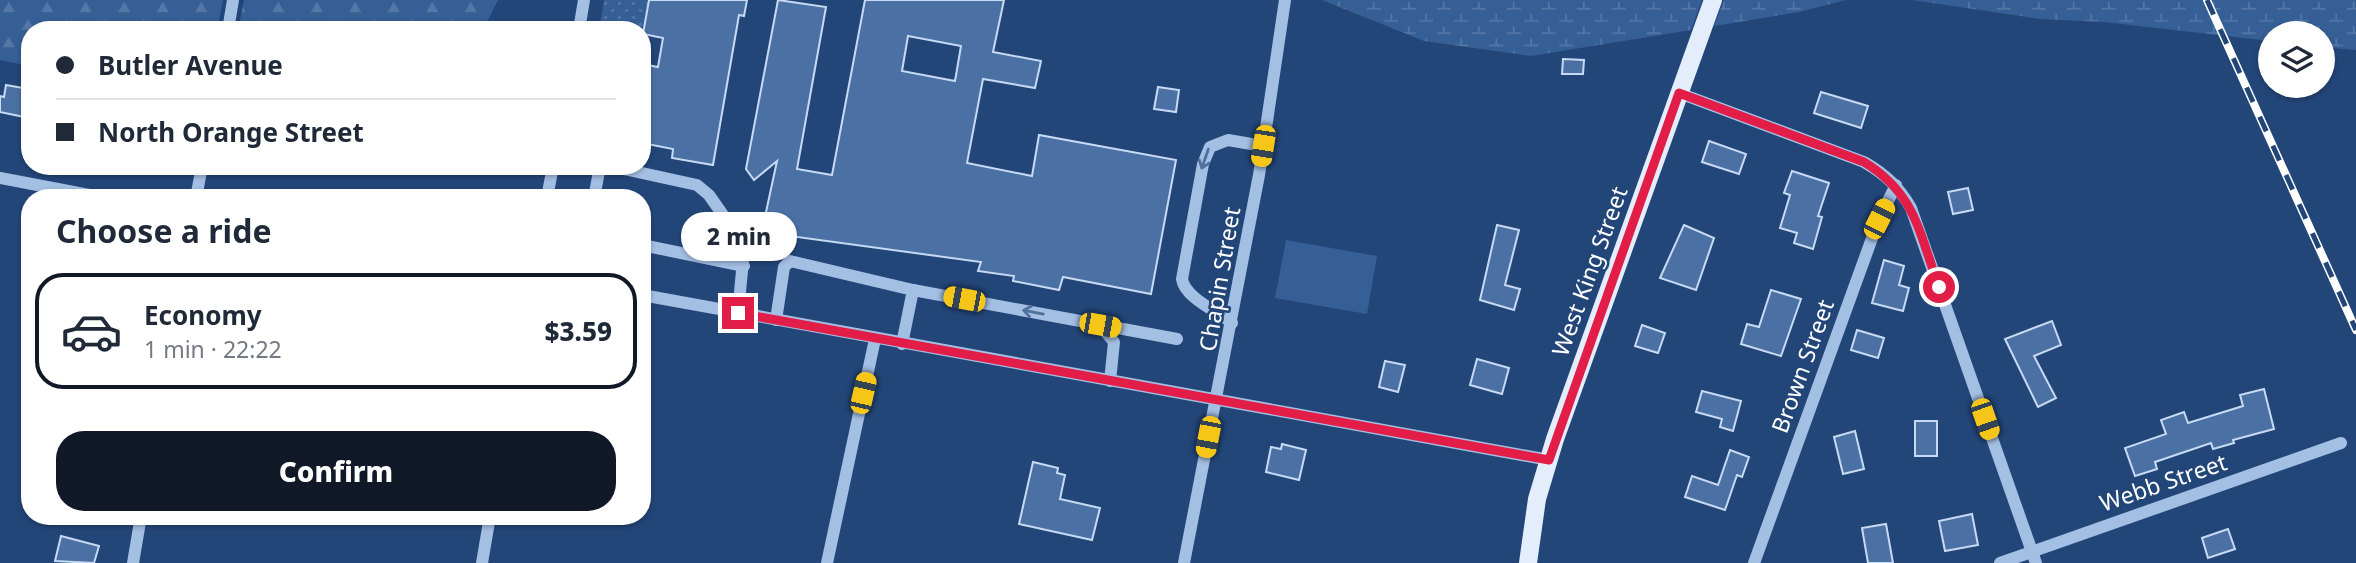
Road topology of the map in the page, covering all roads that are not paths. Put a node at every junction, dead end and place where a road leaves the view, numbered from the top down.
1 (233, 0) edge
2 (584, 0) edge
3 (1285, 0) edge
4 (1713, 0) edge
5 (230, 21) edge
6 (580, 21) edge
7 (1679, 93) junction
8 (1263, 146) junction
9 (651, 175) edge
10 (0, 178) edge
11 (1896, 185) junction
12 (58, 189) edge
13 (651, 247) edge
14 (744, 266) junction
15 (913, 290) junction
16 (651, 297) edge
17 (738, 313) junction
18 (776, 320) junction
19 (1232, 323) junction
20 (1100, 325) junction
21 (875, 339) junction
22 (1177, 339) dead end
23 (902, 344) junction
24 (1110, 381) junction
25 (1218, 400) junction
26 (2341, 443) dead end
27 (1549, 460) junction
28 (139, 525) edge
29 (488, 525) edge
30 (2034, 557) edge
31 (133, 563) edge
32 (482, 563) edge
33 (827, 563) edge
34 (1184, 563) edge
35 (1528, 563) edge
36 (1754, 563) edge
37 (2000, 563) edge

1 - 5 street
2 - 6 street
3 - 8 street, Chapin Street
4 - 7 main road, West King Street
7 - 11 street
7 - 27 main road, West King Street
8 - 19 street, Chapin Street
8 -> 19 street
9 - 14 street
10 - 12 street
11 - 30 street
11 - 36 street, Brown Street
13 - 14 street
14 - 17 street
15 - 18 street
20 -> 15 street
15 - 23 street
16 - 17 street
17 - 18 street
18 - 21 street
19 - 25 street, Chapin Street
20 - 22 street
20 - 24 street
21 - 23 street
21 - 33 street
23 - 24 street
24 - 25 street
25 - 27 street
25 - 34 street, Chapin Street
26 - 30 street, Webb Street
27 - 35 main road, West King Street
28 - 31 street
29 - 32 street
30 - 37 street, Webb Street

